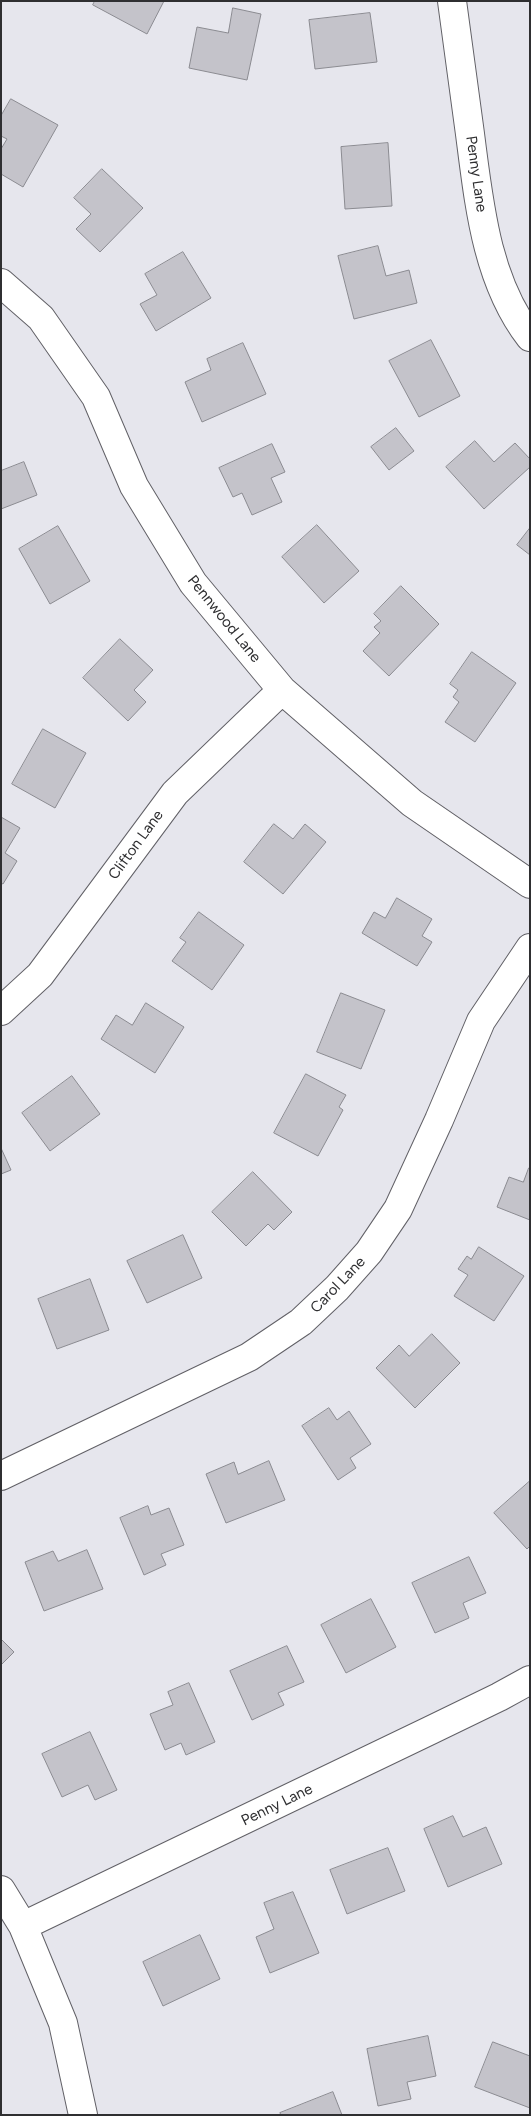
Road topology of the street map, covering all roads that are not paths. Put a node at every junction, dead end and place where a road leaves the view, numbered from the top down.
1 (452, 1) edge
2 (1, 283) edge
3 (530, 337) edge
4 (282, 690) junction
5 (530, 884) edge
6 (530, 948) edge
7 (1, 1010) edge
8 (1, 1476) edge
9 (530, 1680) edge
10 (1, 1890) edge
11 (23, 1926) junction
12 (82, 2115) edge

1 - 3 street, Penny Lane
2 - 4 street, Pennwood Lane
4 - 5 street, Pennwood Lane
4 - 7 street, Clifton Lane
6 - 8 street, Carol Lane
9 - 11 street, Penny Lane
10 - 11 street
11 - 12 street

